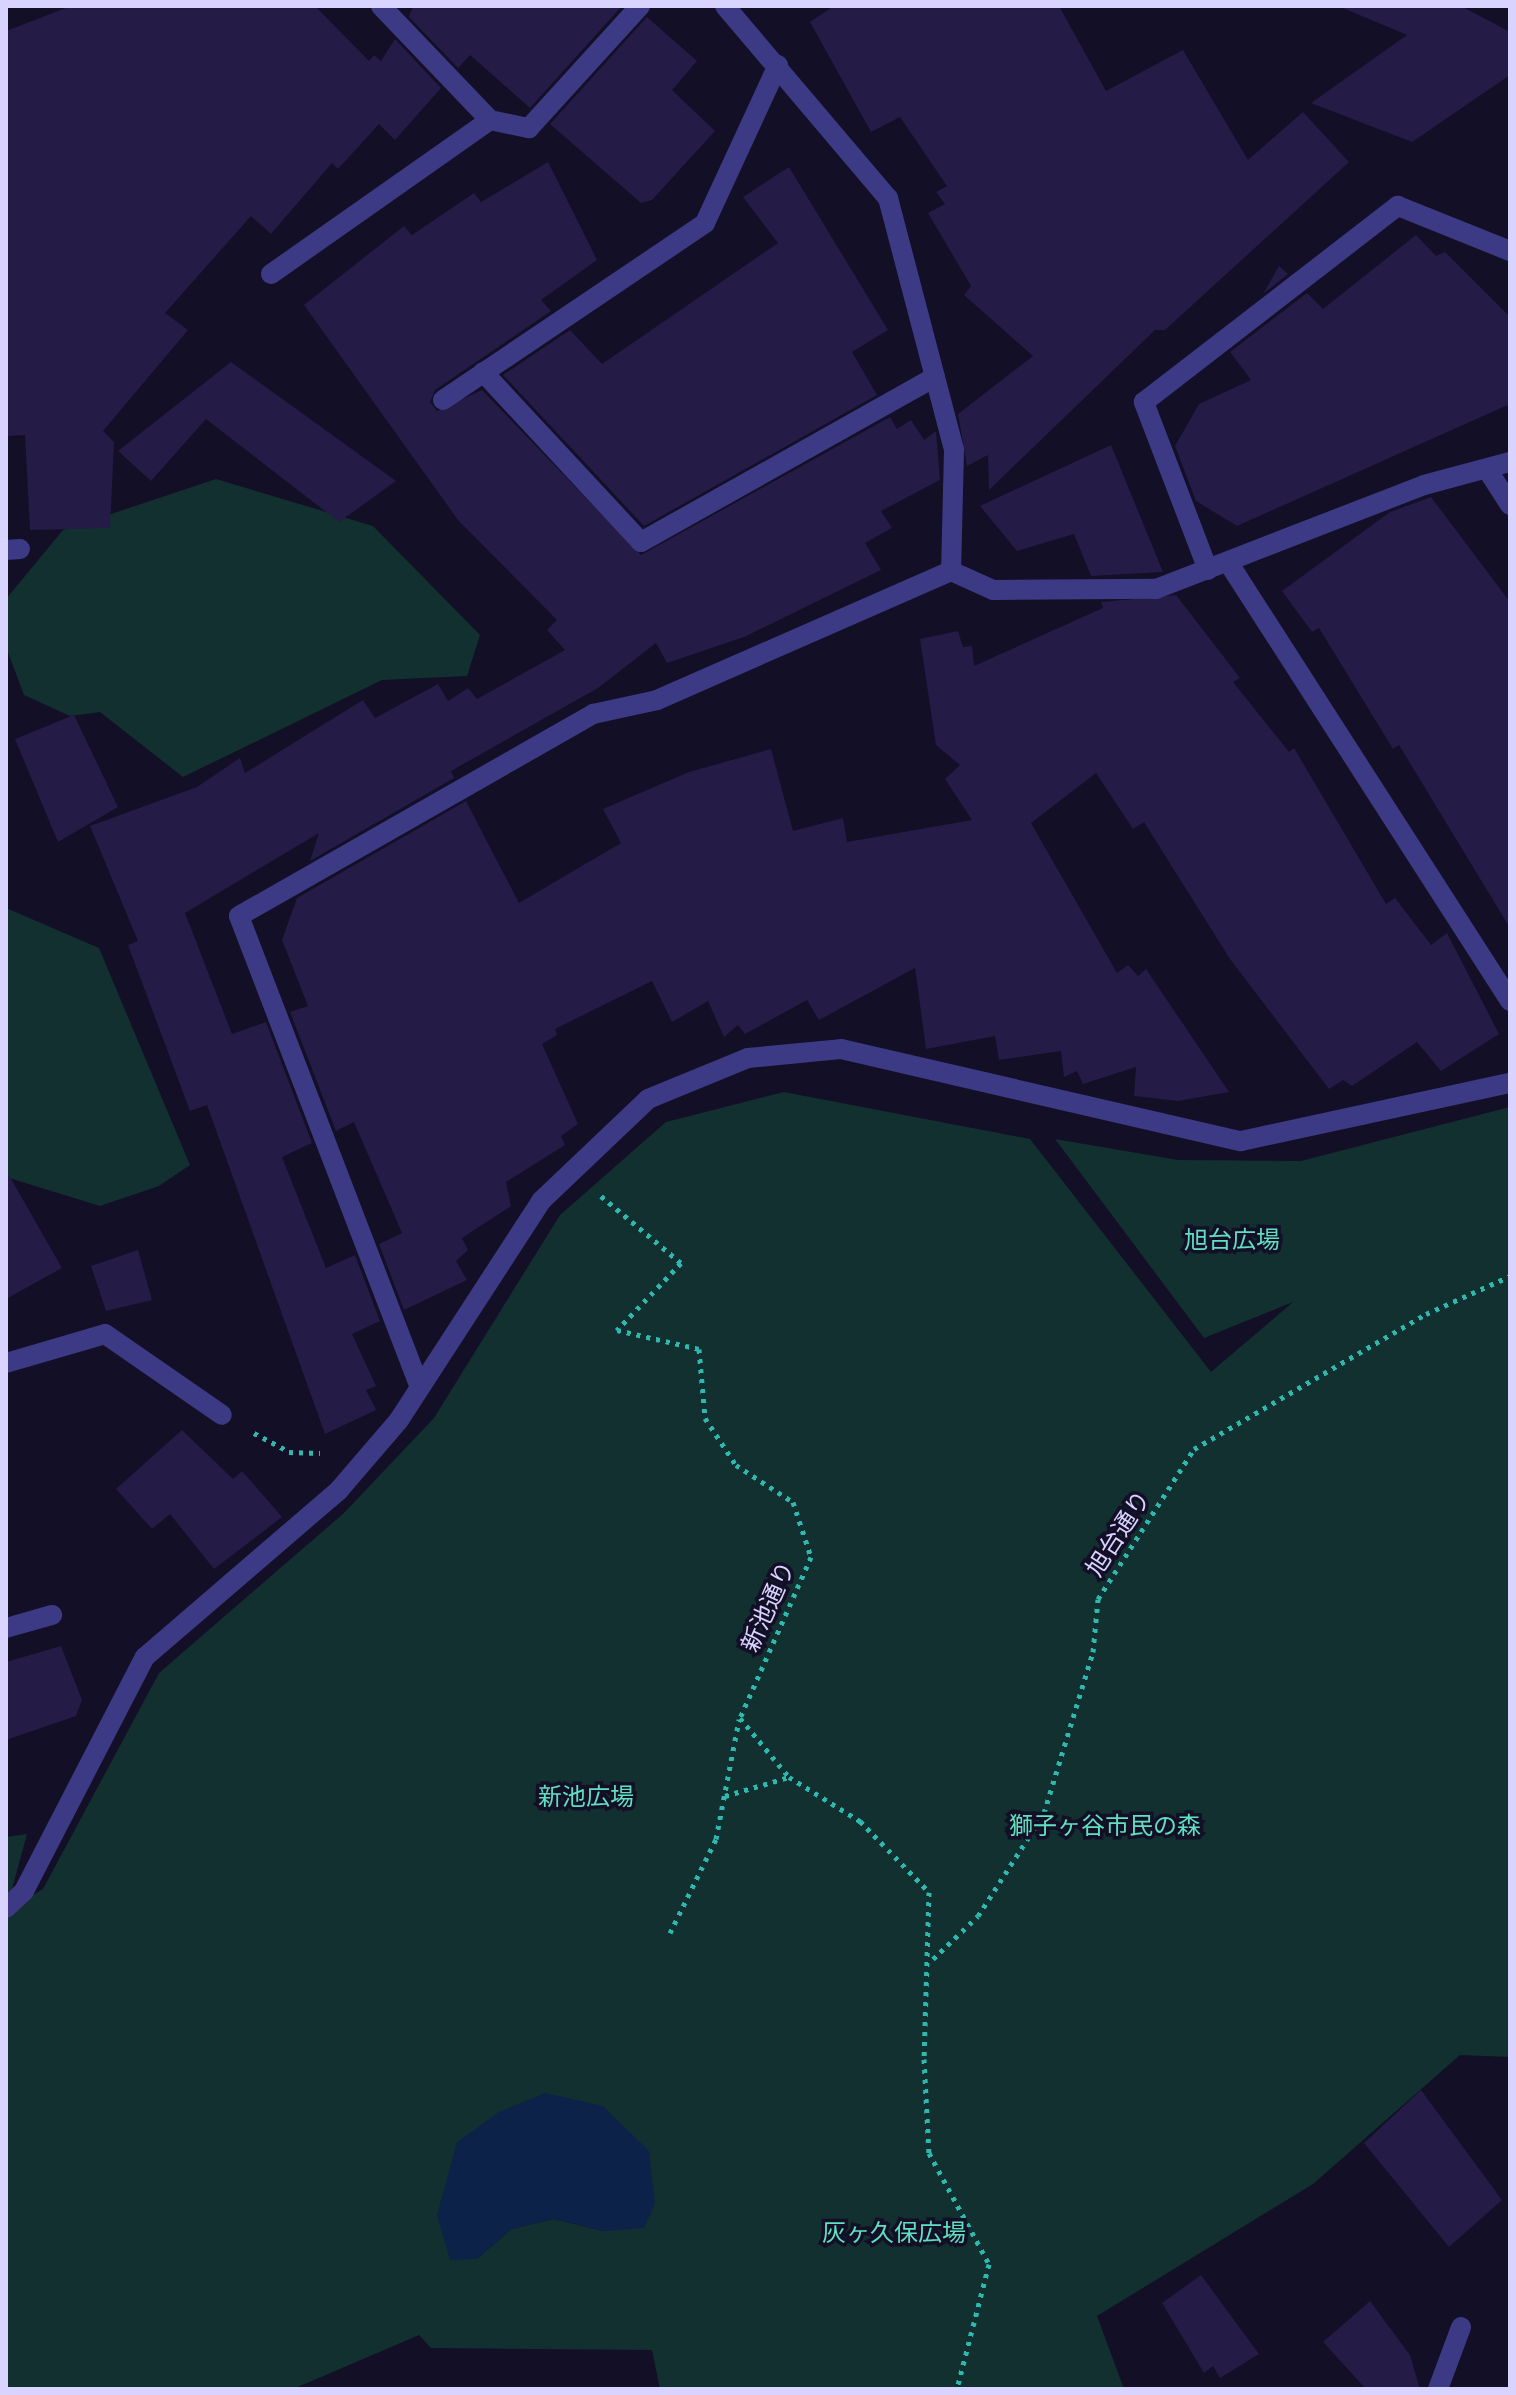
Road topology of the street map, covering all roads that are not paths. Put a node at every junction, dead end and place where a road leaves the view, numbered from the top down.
1 (381, 6) edge
2 (640, 6) edge
3 (725, 6) edge
4 (778, 65) junction
5 (490, 120) junction
6 (1510, 251) edge
7 (271, 274) dead end
8 (483, 372) junction
9 (935, 377) junction
10 (443, 400) dead end
11 (1510, 462) edge
12 (1487, 469) junction
13 (1510, 505) edge
14 (1228, 562) junction
15 (1208, 570) junction
16 (951, 571) junction
17 (1510, 1001) edge
18 (1510, 1083) edge
19 (6, 1363) edge
20 (419, 1385) junction
21 (222, 1415) road end
22 (52, 1615) dead end
23 (6, 1628) edge
24 (6, 1908) edge
25 (1461, 2327) dead end
26 (1438, 2389) edge

1 - 5 street
2 - 5 street
3 - 4 street
4 - 8 street
4 - 9 street
5 - 7 street
6 - 15 street
8 - 9 street
8 - 10 street
9 - 16 street
11 - 12 street
12 - 13 street
12 - 14 street
14 - 15 street
14 - 17 street
15 - 16 street
16 - 20 street
18 - 20 street
19 - 21 street
20 - 24 street
22 - 23 street
25 - 26 street

